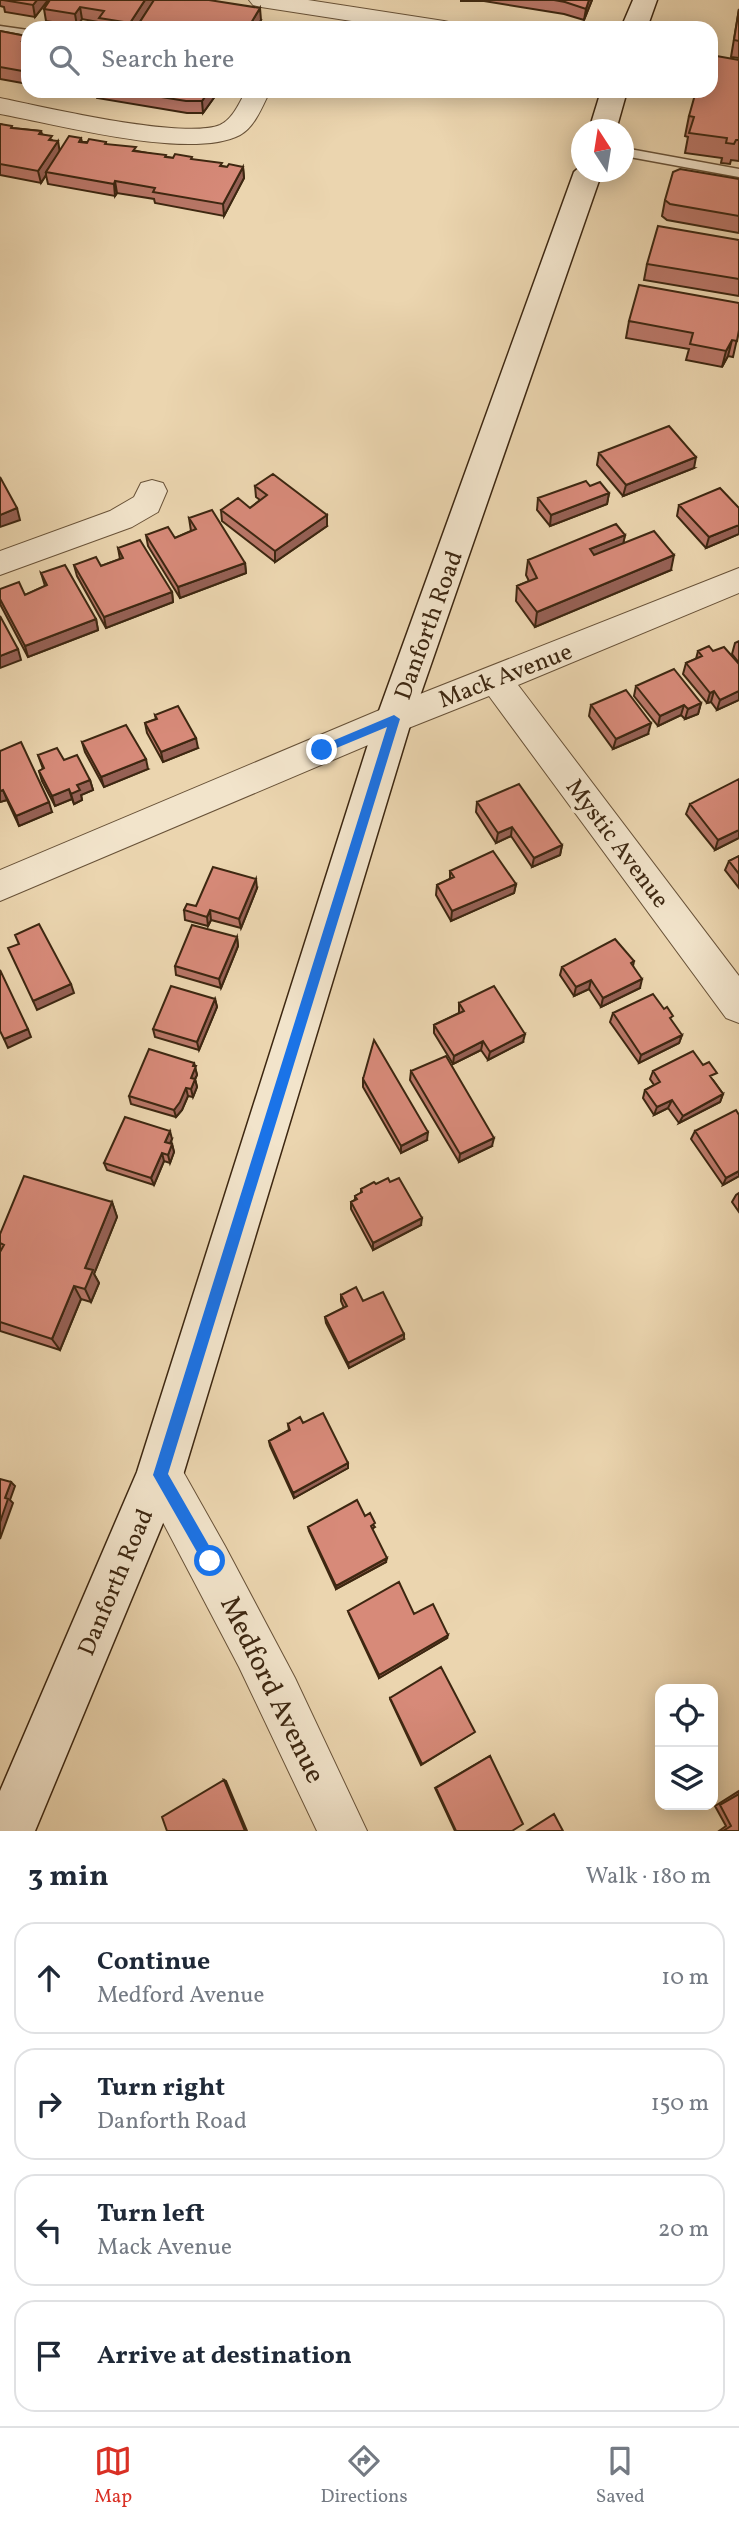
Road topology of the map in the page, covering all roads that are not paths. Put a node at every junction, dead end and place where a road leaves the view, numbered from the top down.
1 (261, 0) edge
2 (645, 0) edge
3 (304, 7) junction
4 (296, 21) edge
5 (397, 21) edge
6 (637, 21) edge
7 (0, 30) edge
8 (21, 33) edge
9 (253, 98) edge
10 (612, 98) edge
11 (0, 106) edge
12 (605, 119) edge
13 (634, 154) edge
14 (739, 173) edge
15 (584, 182) edge
16 (152, 491) dead end
17 (0, 563) edge
18 (739, 580) edge
19 (496, 680) junction
20 (394, 719) junction
21 (0, 886) edge
22 (739, 1006) edge
23 (160, 1475) junction
24 (9, 1831) edge
25 (342, 1831) edge

1 - 3 street
2 - 6 main road
3 - 4 street
3 - 5 street
7 - 8 lane
9 - 11 street
10 - 12 main road
13 - 14 lane
15 - 20 main road, Danforth Road
16 - 17 street
18 - 19 street, Mack Avenue
19 - 20 street, Mack Avenue
19 - 22 street, Mystic Avenue
20 - 21 street, Mack Avenue
20 - 23 main road, Danforth Road
23 - 24 main road, Danforth Road
23 - 25 street, Medford Avenue

